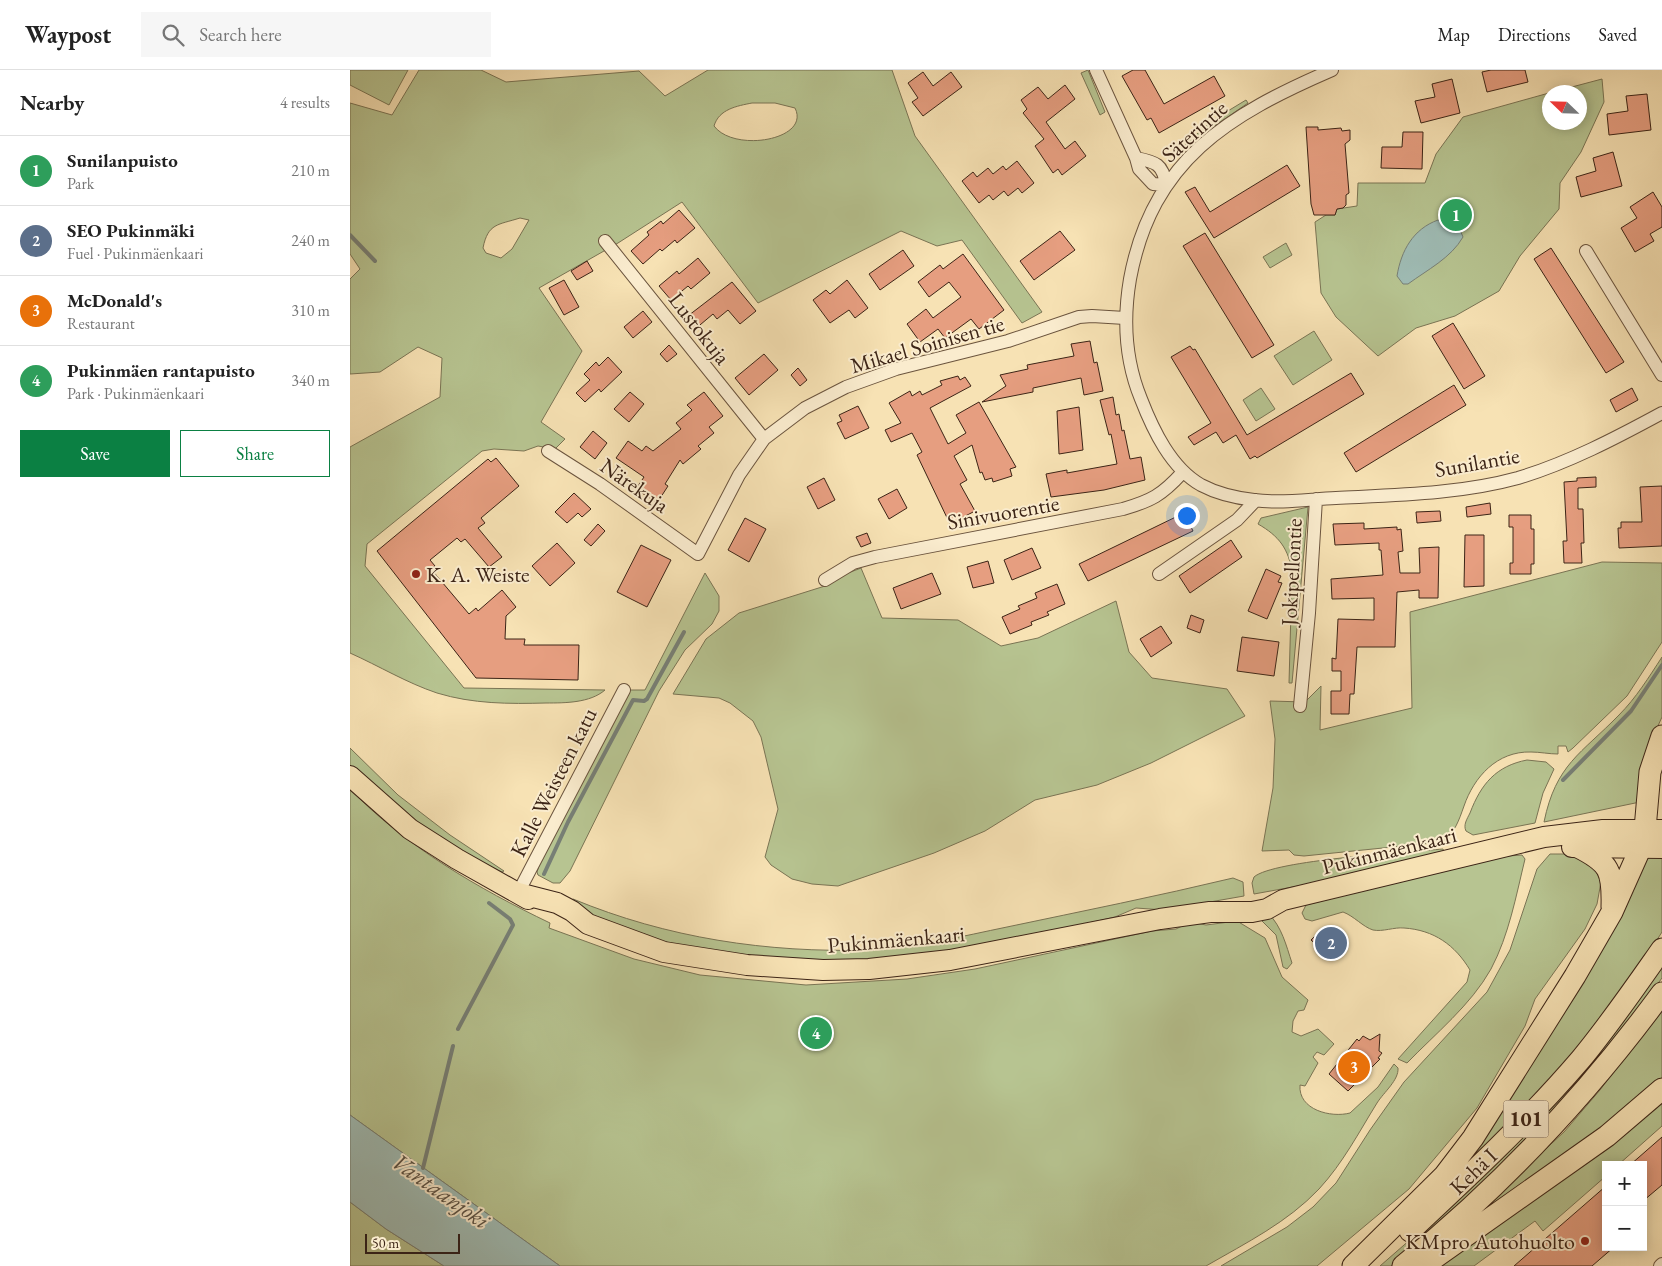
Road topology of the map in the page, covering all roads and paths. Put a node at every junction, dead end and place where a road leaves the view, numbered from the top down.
1 (1096, 70) edge
2 (1332, 70) edge
3 (1136, 158) junction
4 (1166, 185) junction
5 (605, 241) dead end
6 (1586, 252) dead end
7 (1125, 318) junction
8 (1662, 375) edge
9 (1662, 413) edge
10 (764, 438) junction
11 (548, 452) dead end
12 (1182, 473) junction
13 (1316, 499) junction
14 (1256, 500) junction
15 (698, 554) joint
16 (1159, 574) dead end
17 (826, 580) dead end
18 (624, 690) dead end
19 (1300, 706) dead end
20 (1662, 736) edge
21 (350, 776) edge
22 (1654, 840) edge
23 (1578, 846) junction
24 (1507, 848) junction
25 (518, 893) junction
26 (1612, 912) junction
27 (1662, 949) edge
28 (1662, 992) edge
29 (1662, 1089) edge
30 (1353, 1266) edge
31 (1366, 1266) edge
32 (1403, 1266) edge
33 (1423, 1266) edge

1 - 3 street
2 - 4 street, Säterintie
3 - 4 street
3 - 4 street
4 - 7 street, Jokipellontie
5 - 10 street, Lustokuja
6 - 8 street
7 - 10 street, Mikael Soinisen tie
7 - 12 street, Jokipellontie
9 - 13 street, Sunilantie
10 - 15 street, Mikael Soinisen tie
11 - 15 street, Närekuja
12 - 14 street, Jokipellontie
12 - 17 street, Sinivuorentie
13 - 14 street, Jokipellontie
13 - 19 street, Jokipellontie
14 - 16 street
18 - 25 street, Kalle Weisteen katu
20 - 22 highway
21 - 25 main road, Pukinmäenkaari
22 - 23 main road, Pukinmäenkaari
22 - 24 main road, Pukinmäenkaari
22 - 26 highway
23 - 24 main road, Pukinmäenkaari
23 - 26 highway
24 - 25 main road, Pukinmäenkaari
26 - 30 highway
27 - 31 highway, Kehä I / 101
28 - 32 highway, Kehä I / 101
29 - 33 highway

